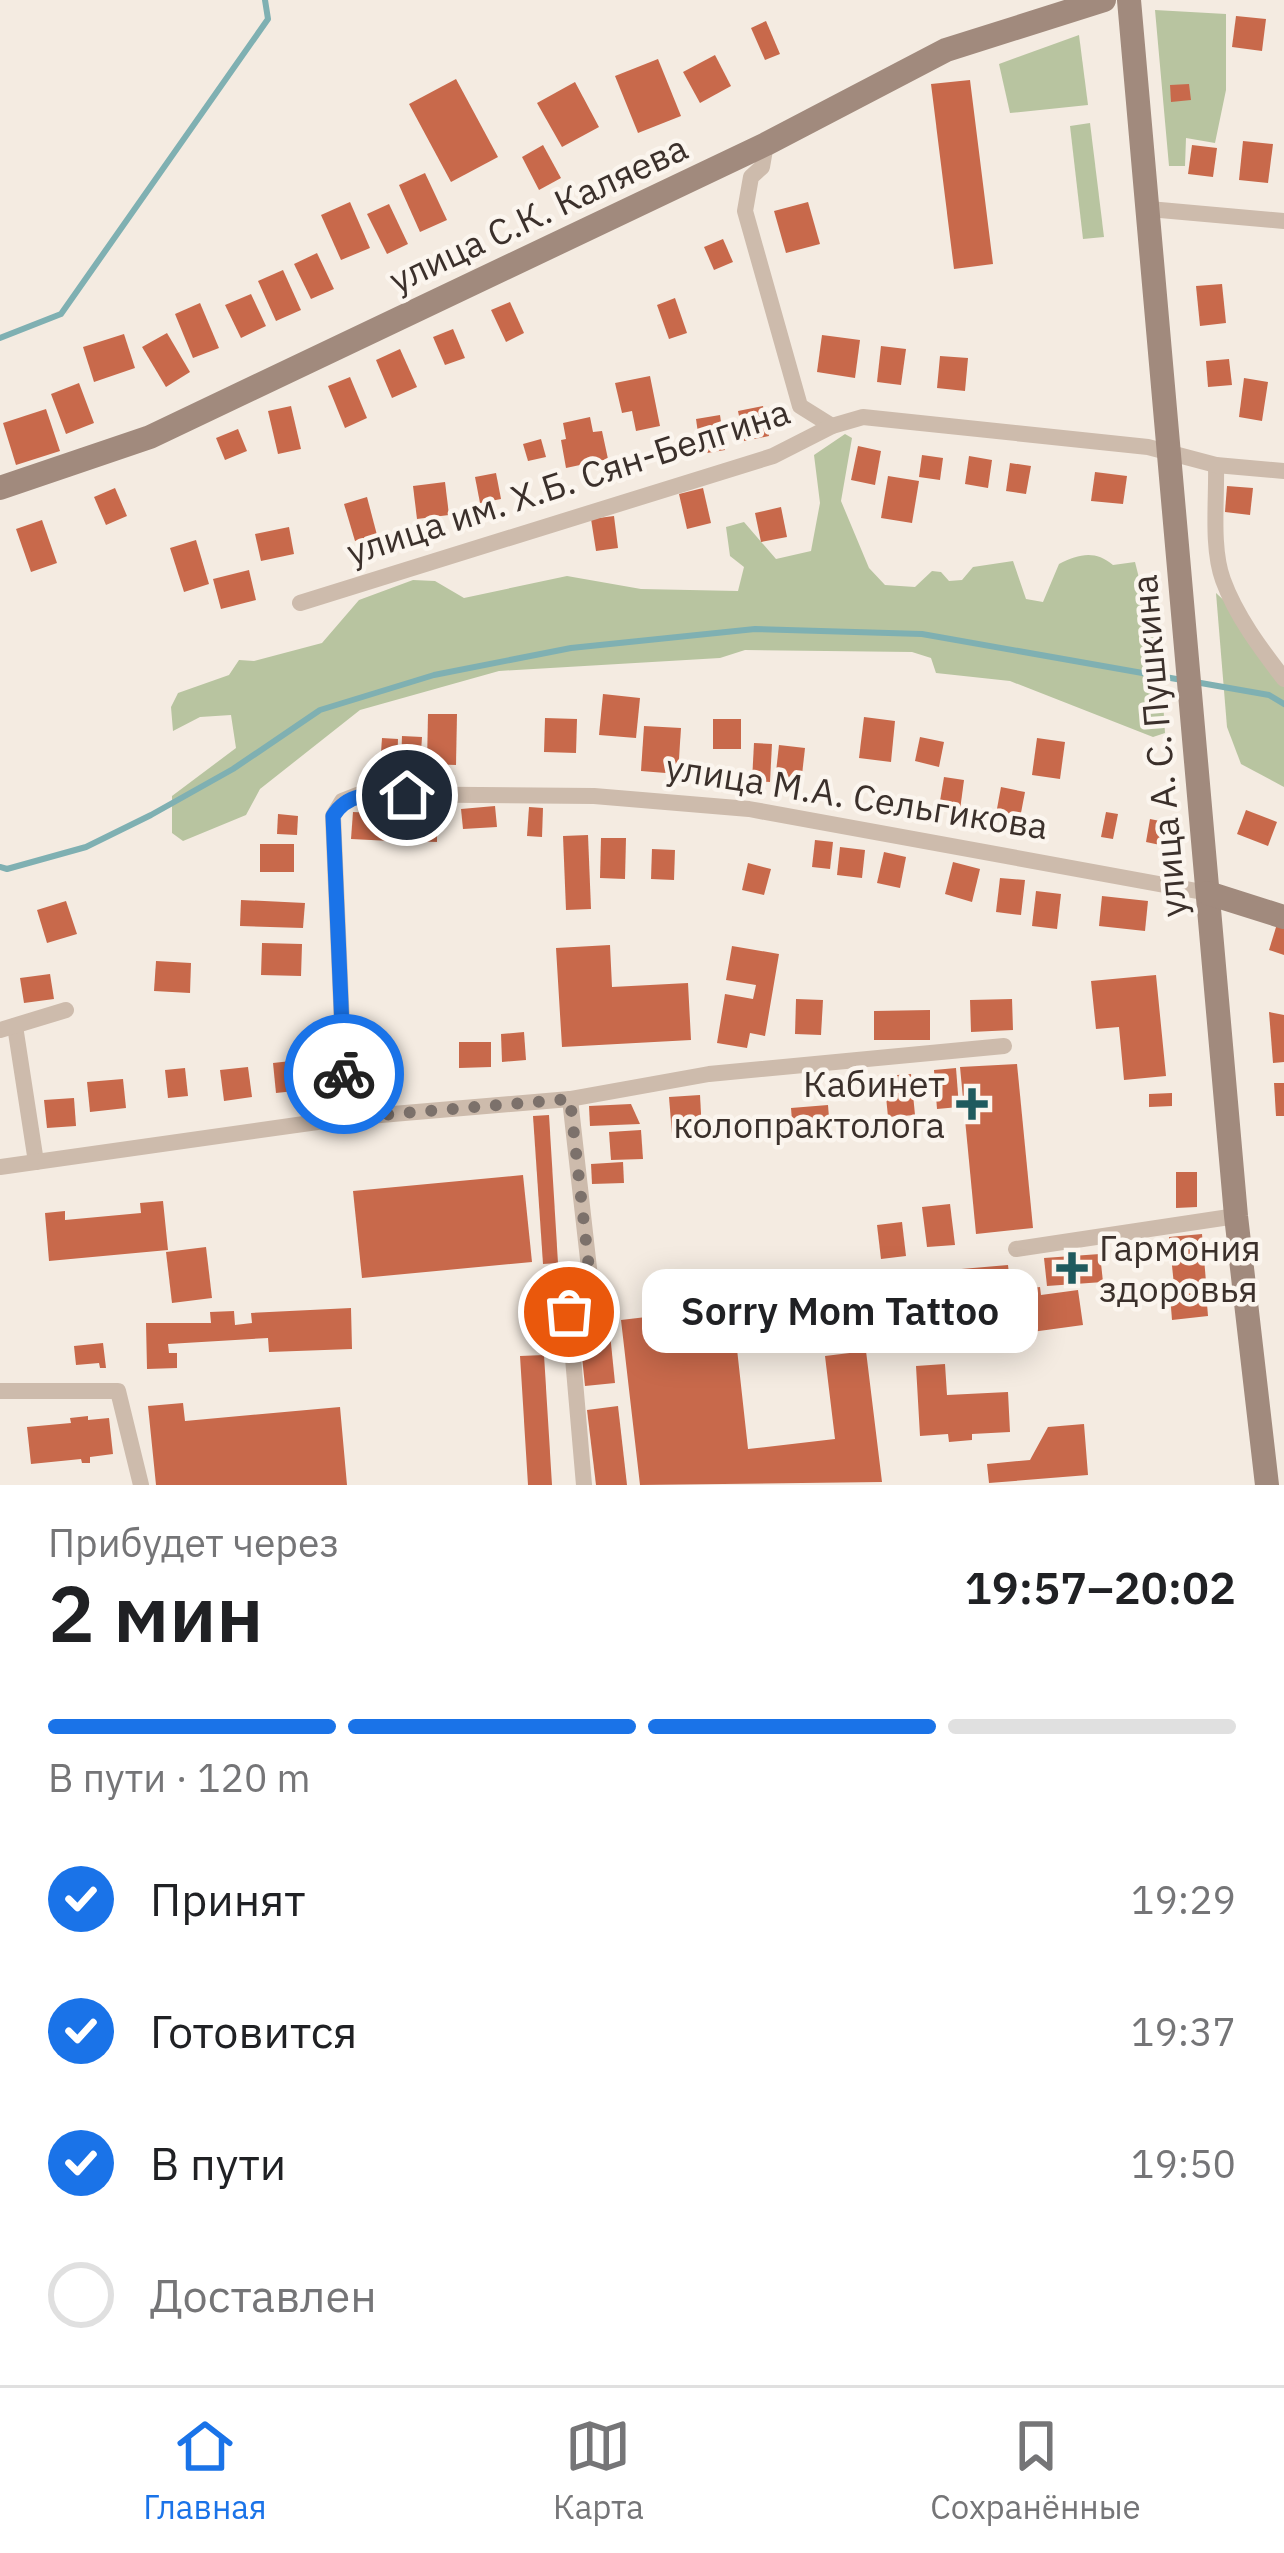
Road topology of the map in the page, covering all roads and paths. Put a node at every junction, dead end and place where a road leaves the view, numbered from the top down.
1 (1104, 0) edge
2 (1129, 0) edge
3 (766, 144) junction
4 (1149, 209) junction
5 (1284, 221) edge
6 (832, 426) junction
7 (1166, 451) junction
8 (1216, 465) junction
9 (1284, 471) edge
10 (0, 488) edge
11 (300, 604) dead end
12 (1284, 679) edge
13 (1208, 893) junction
14 (1284, 917) edge
15 (66, 1010) dead end
16 (8, 1028) edge
17 (1004, 1046) dead end
18 (570, 1099) junction
19 (346, 1118) junction
20 (36, 1162) junction
21 (0, 1167) edge
22 (1236, 1216) junction
23 (1016, 1249) dead end
24 (0, 1391) edge
25 (141, 1485) edge
26 (584, 1485) edge
27 (1267, 1485) edge

1 - 3 main road, улица С.К. Каляева
2 - 4 main road, улица А. С. Пушкина
3 - 6 street
3 - 10 main road, улица С.К. Каляева
4 - 5 street
4 - 7 main road, улица А. С. Пушкина
6 - 7 street, улица им. Х.Б. Сян-Белгина
6 - 11 street, улица им. Х.Б. Сян-Белгина
7 - 8 street, улица им. Х.Б. Сян-Белгина
7 - 13 main road, улица А. С. Пушкина
8 - 9 street, улица им. Х.Б. Сян-Белгина
8 - 12 street
13 - 14 main road, улица М.А. Сельгикова
13 - 19 street, улица М.А. Сельгикова
13 - 22 main road, улица А. С. Пушкина
15 - 16 street
16 - 20 street
17 - 18 street
18 - 19 street
18 - 26 street
19 - 20 street
20 - 21 street
22 - 23 street
22 - 27 main road, улица А. С. Пушкина
24 - 25 street

